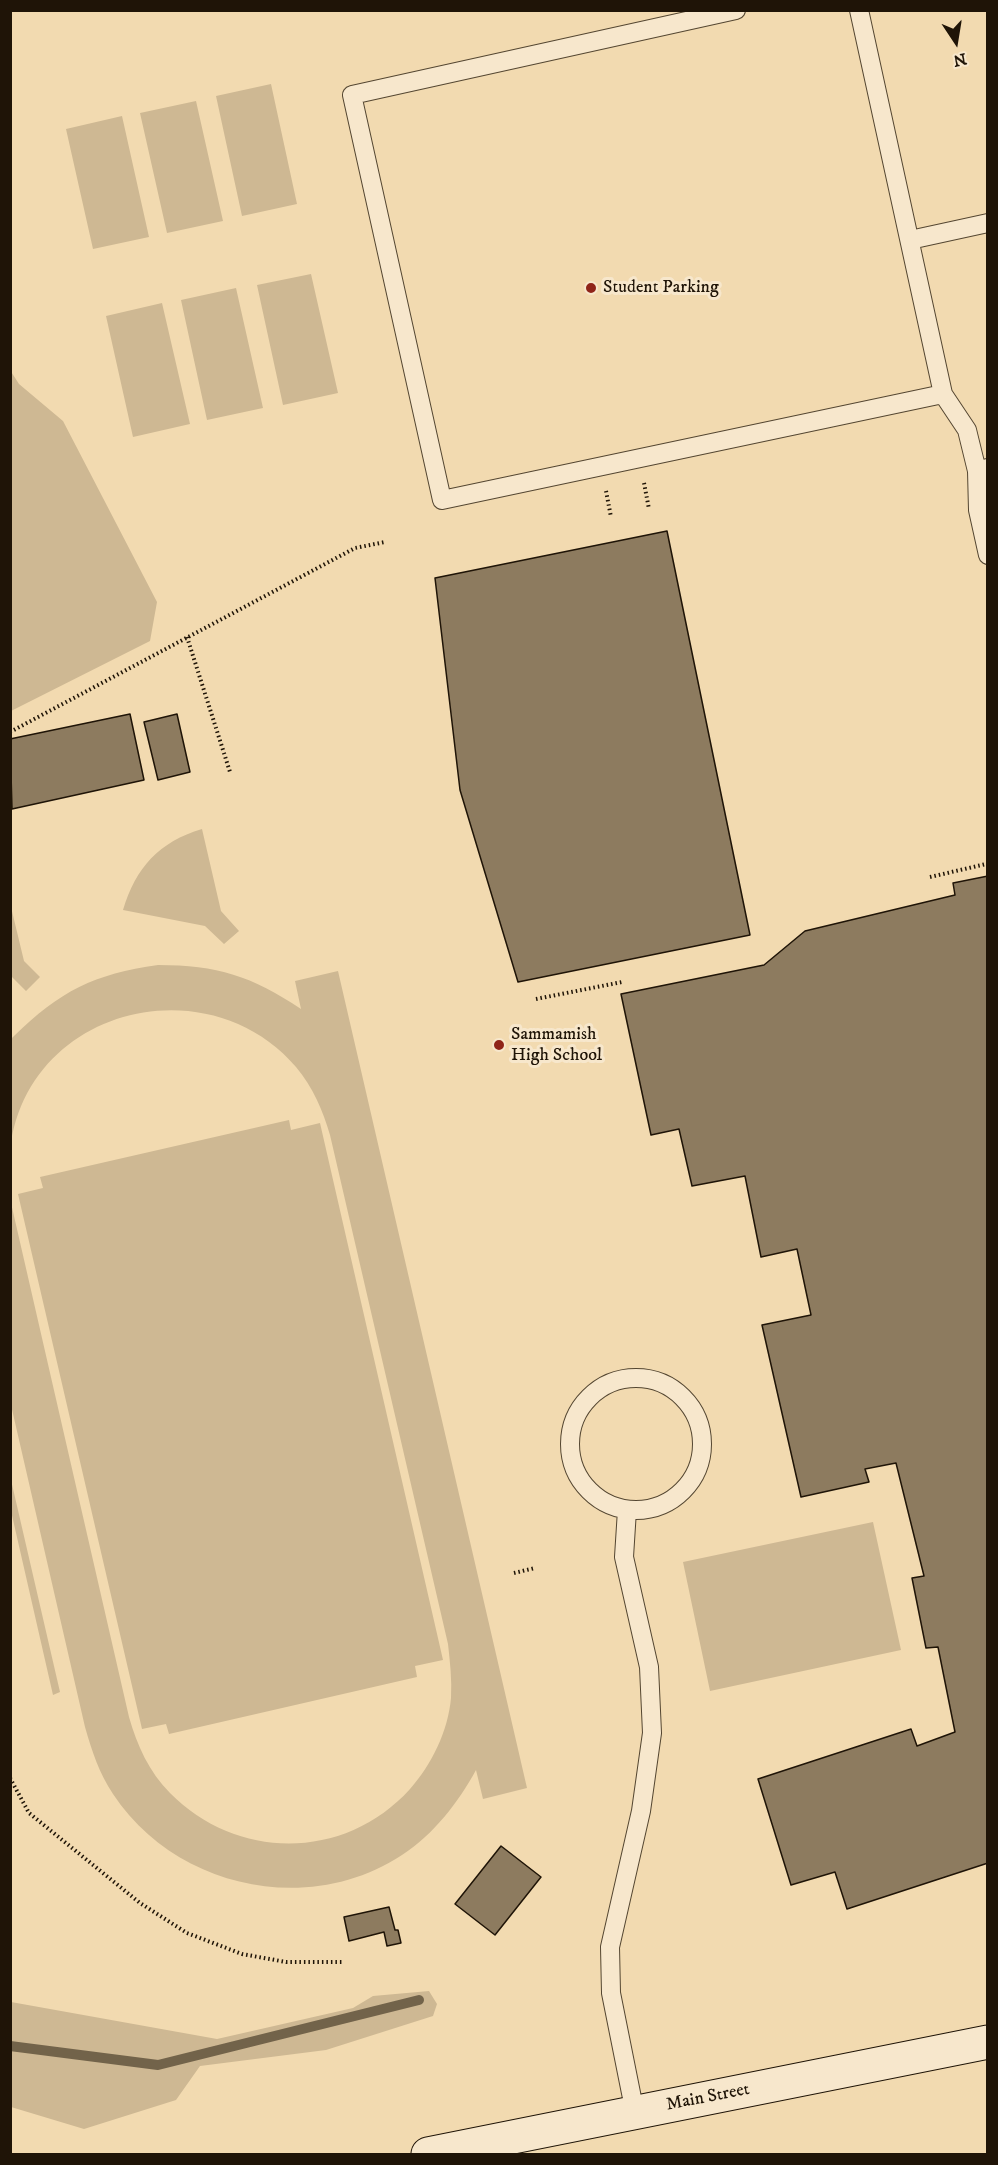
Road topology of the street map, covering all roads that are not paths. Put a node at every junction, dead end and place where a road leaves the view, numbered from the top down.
1 (736, 10) edge
2 (859, 10) edge
3 (987, 223) edge
4 (910, 240) junction
5 (943, 394) junction
6 (982, 470) edge
7 (987, 555) edge
8 (627, 1510) junction
9 (987, 2042) edge
10 (635, 2113) junction
11 (428, 2154) edge

1 - 5 lane
2 - 4 lane
3 - 4 lane
4 - 5 lane
5 - 6 lane
6 - 7 lane
8 - 8 lane
8 - 10 lane
9 - 10 street, Main Street
10 - 11 street, Main Street

